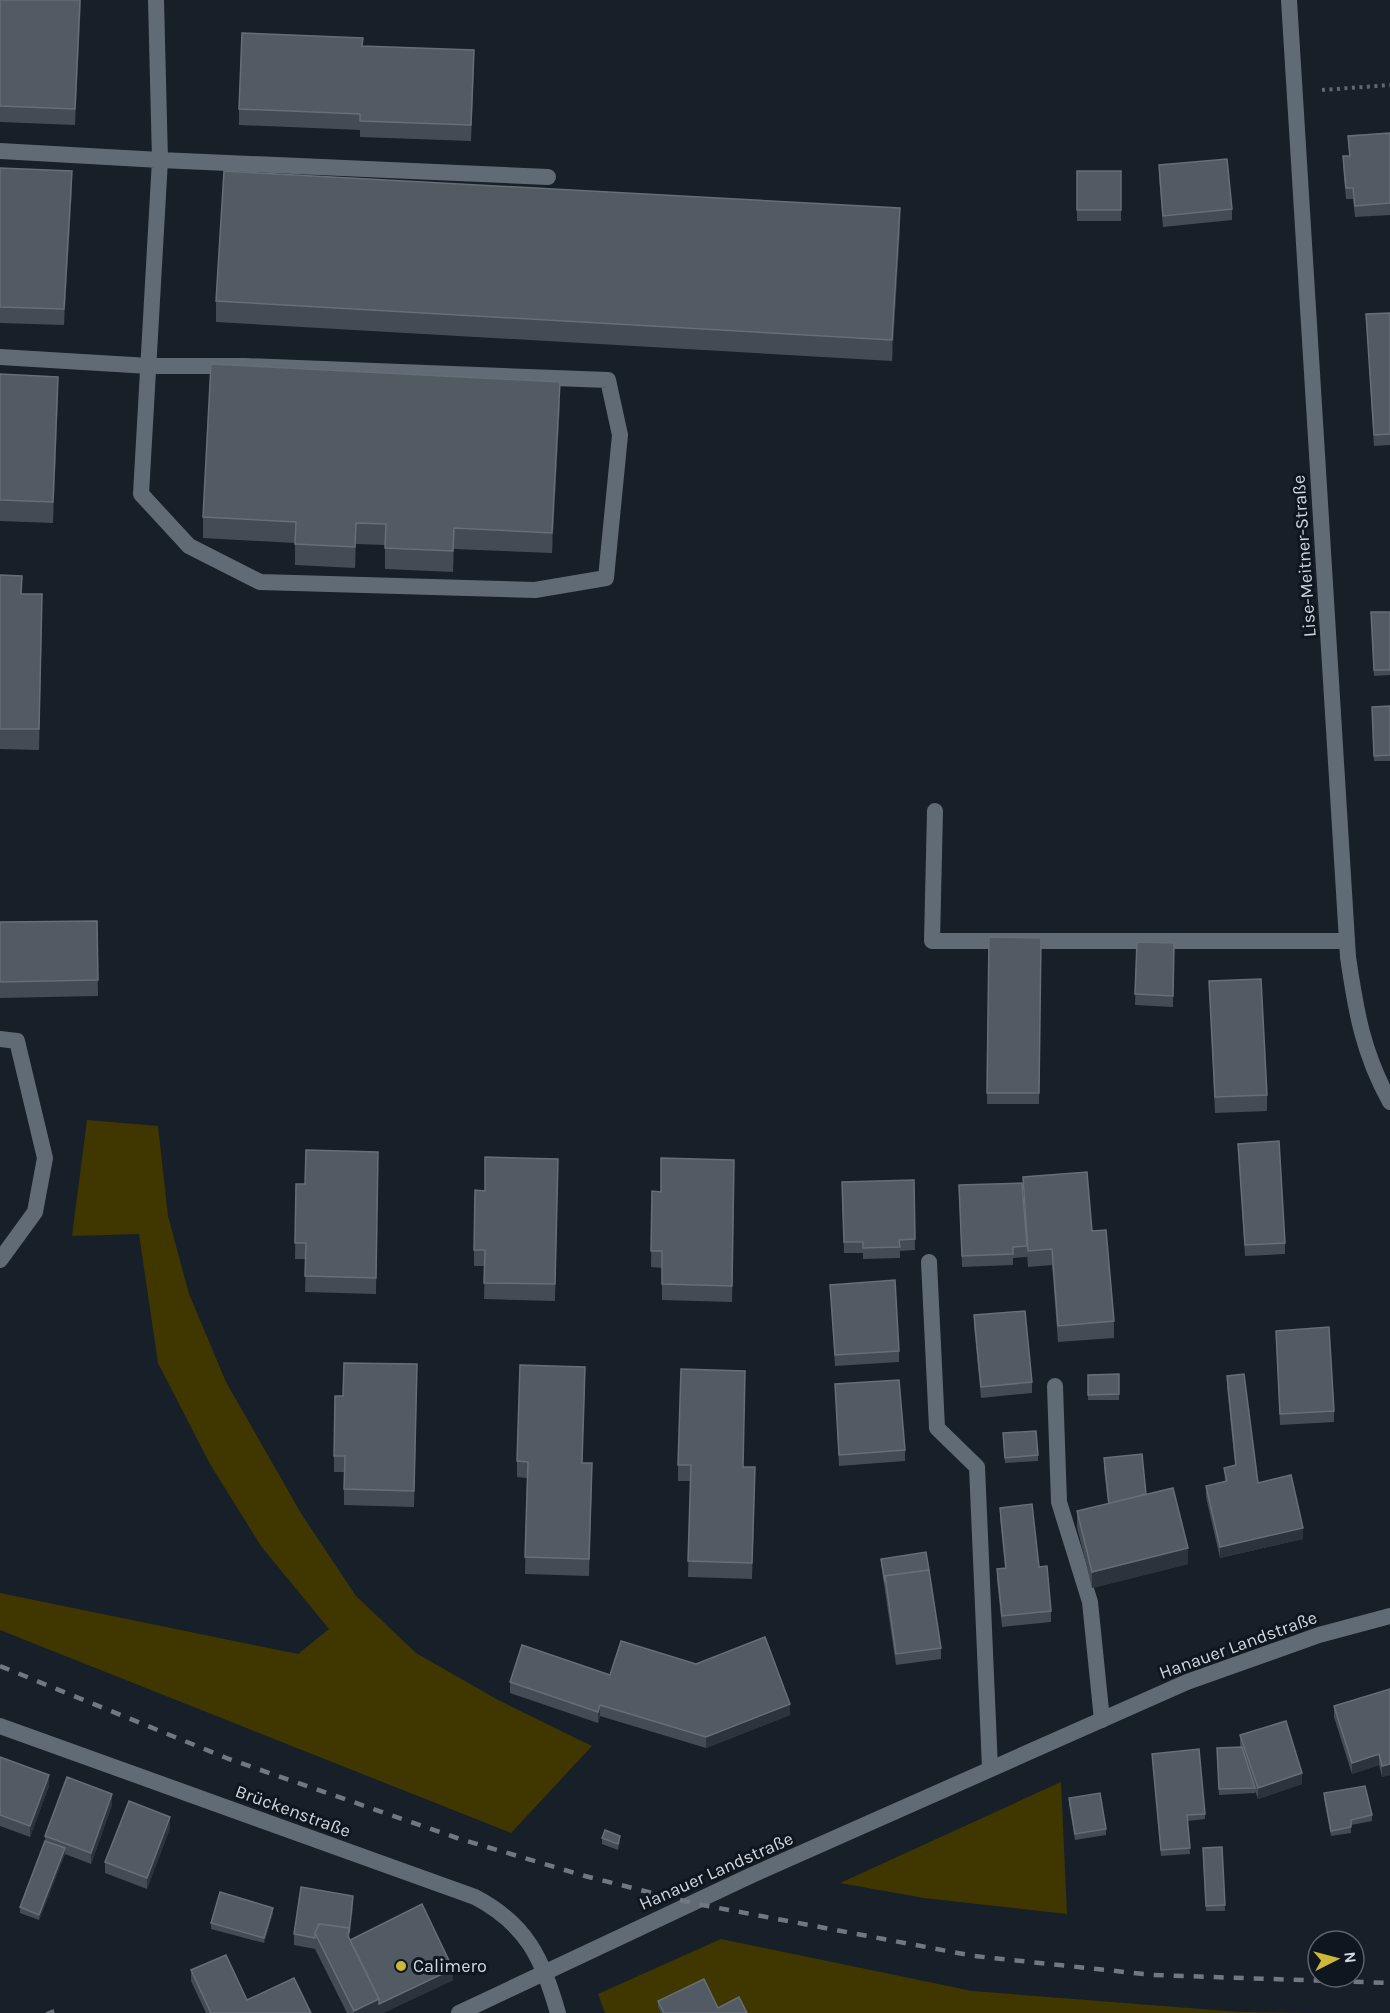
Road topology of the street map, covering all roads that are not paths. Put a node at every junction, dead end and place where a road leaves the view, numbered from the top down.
1 (156, 0) edge
2 (1289, 0) edge
3 (0, 151) edge
4 (160, 160) junction
5 (548, 177) dead end
6 (0, 357) edge
7 (149, 366) junction
8 (935, 812) dead end
9 (1347, 941) junction
10 (0, 1039) edge
11 (1390, 1102) edge
12 (0, 1260) edge
13 (929, 1262) dead end
14 (1055, 1386) dead end
15 (1390, 1616) edge
16 (1102, 1720) junction
17 (0, 1726) edge
18 (990, 1768) junction
19 (545, 1971) junction
20 (459, 2013) edge
21 (558, 2013) edge

1 - 4 street
2 - 9 street, Lise-Meitner-Straße
3 - 4 street
4 - 5 street
4 - 7 street
6 - 7 street
7 - 7 street
8 - 9 street
9 - 11 street, Lise-Meitner-Straße
10 - 12 street
13 - 18 street
14 - 16 street
15 - 16 street, Hanauer Landstraße
16 - 18 street, Hanauer Landstraße
17 - 19 street, Brückenstraße
18 - 19 street, Hanauer Landstraße
19 - 20 street, Hanauer Landstraße
19 - 21 street, Brückenstraße

